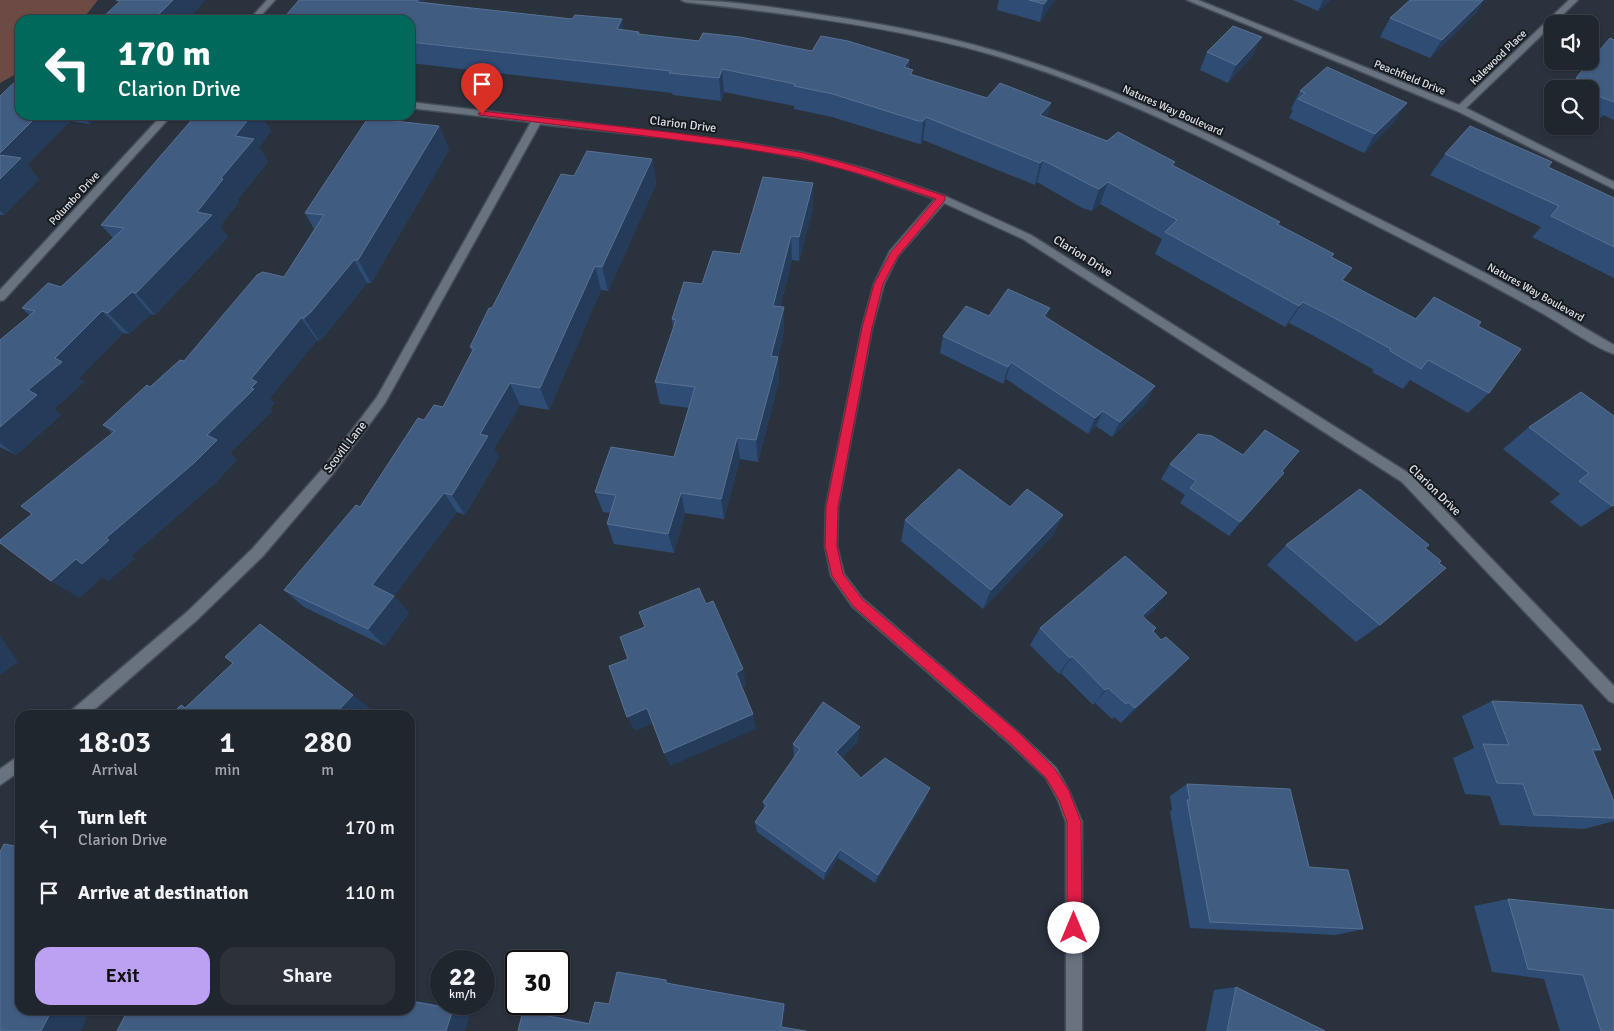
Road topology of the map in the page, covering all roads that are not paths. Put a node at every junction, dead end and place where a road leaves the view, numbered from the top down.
1 (271, 0) edge
2 (685, 0) edge
3 (1191, 0) edge
4 (1574, 0) edge
5 (258, 15) edge
6 (415, 106) edge
7 (1460, 109) junction
8 (162, 120) edge
9 (537, 120) junction
10 (1614, 186) edge
11 (942, 198) junction
12 (0, 297) edge
13 (1614, 350) edge
14 (1614, 696) edge
15 (83, 710) edge
16 (15, 766) edge
17 (0, 778) edge
18 (1074, 1031) edge

1 - 5 street
2 - 13 street, Natures Way Boulevard
3 - 7 street, Peachfield Drive
4 - 7 street, Kalewood Place
6 - 9 street, Clarion Drive
7 - 10 street, Peachfield Drive
8 - 12 street, Polumbo Drive
9 - 11 street, Clarion Drive
9 - 15 street, Scovill Lane
11 - 14 street, Clarion Drive
11 - 18 street
16 - 17 street

